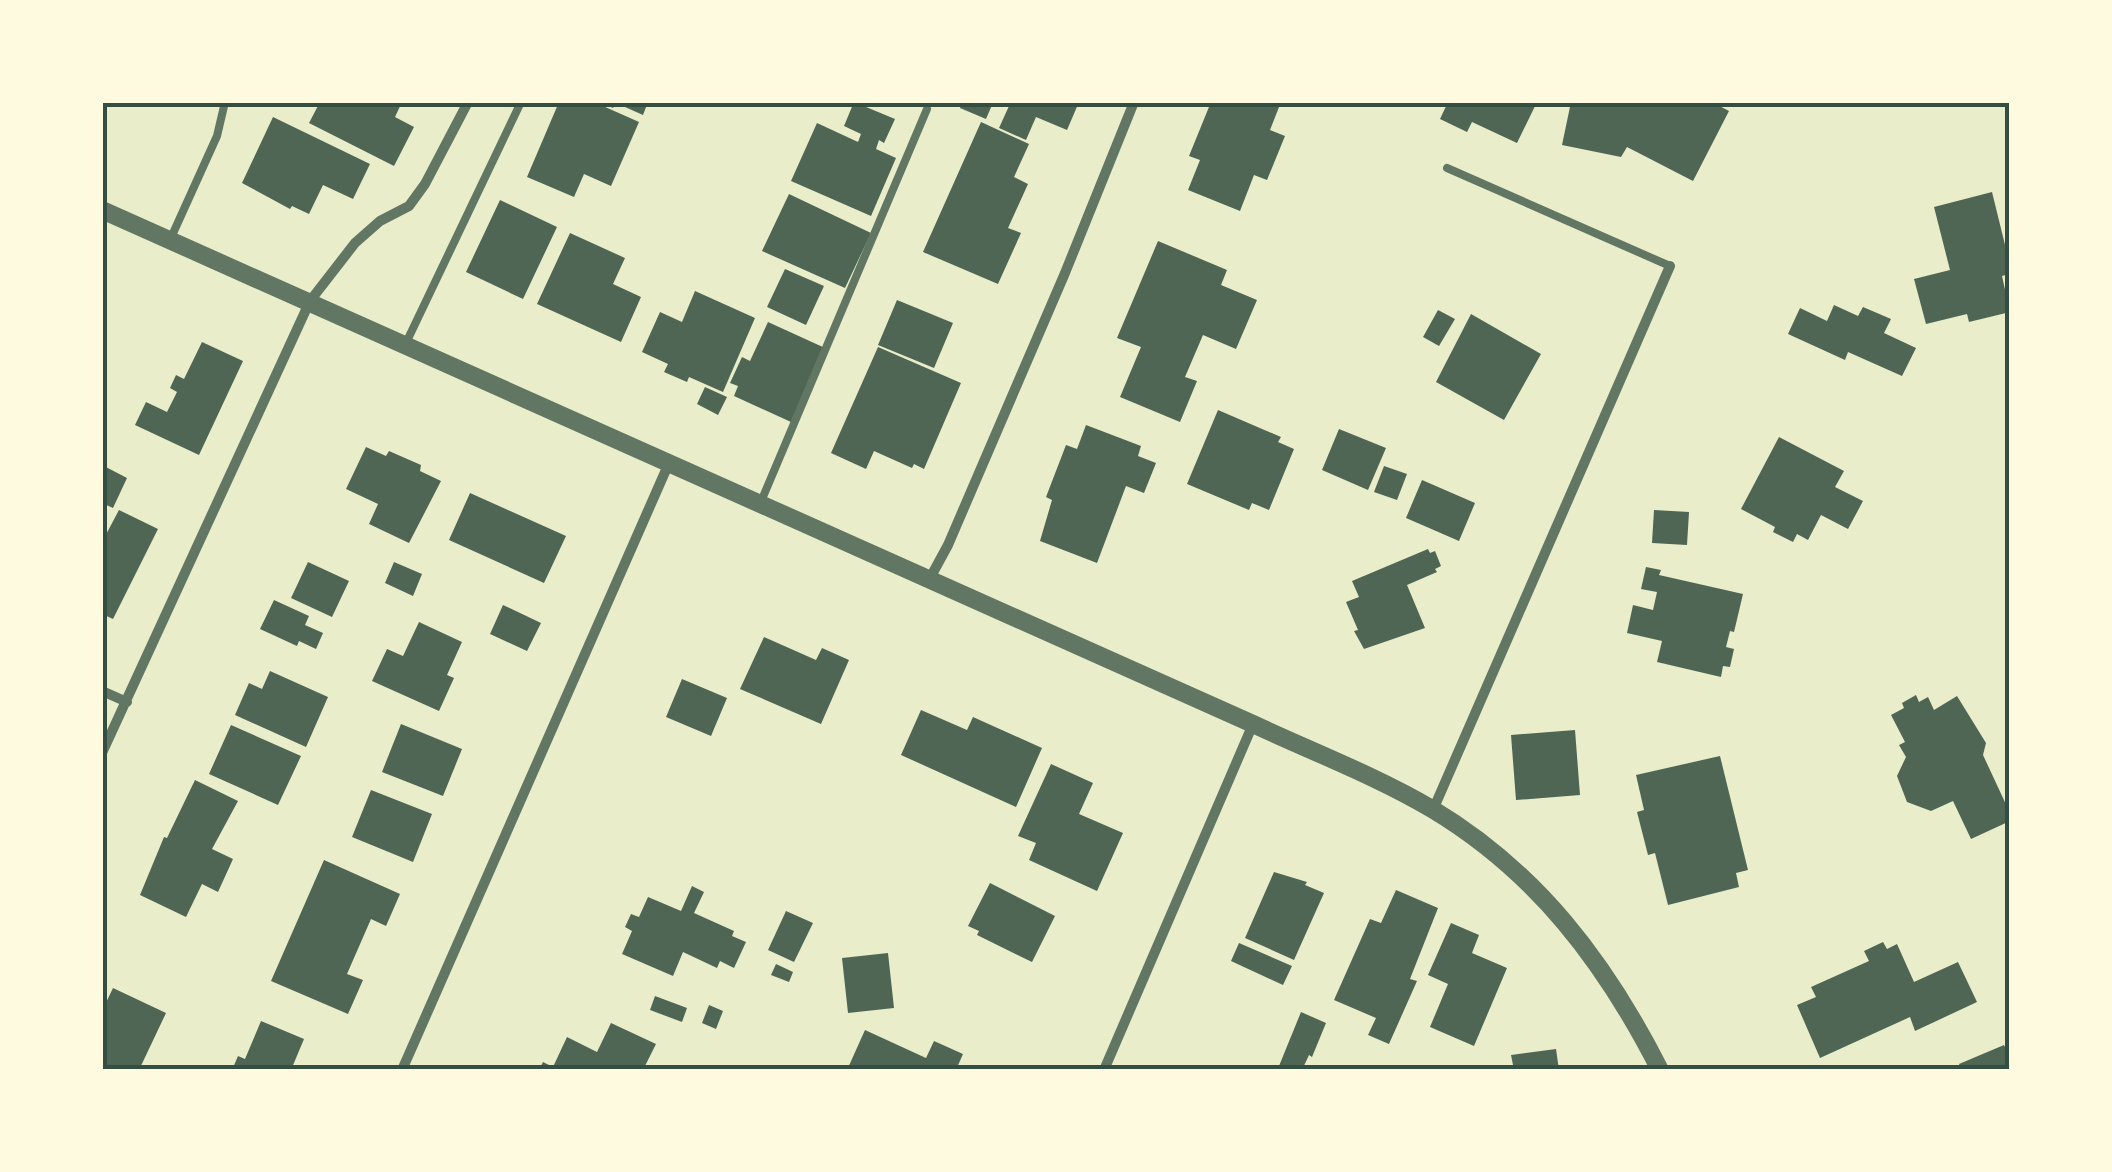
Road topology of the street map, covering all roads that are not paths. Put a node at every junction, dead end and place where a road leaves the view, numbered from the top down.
1 (225, 102) edge
2 (468, 102) edge
3 (521, 102) edge
4 (1134, 102) edge
5 (926, 108) dead end
6 (1447, 168) dead end
7 (102, 210) edge
8 (170, 240) junction
9 (1670, 266) joint
10 (310, 300) junction
11 (406, 344) junction
12 (669, 463) junction
13 (760, 504) junction
14 (929, 580) junction
15 (102, 691) edge
16 (127, 702) junction
17 (1253, 724) junction
18 (102, 753) edge
19 (1433, 810) junction
20 (402, 1070) edge
21 (1104, 1070) edge
22 (1660, 1070) edge

1 - 8 lane
2 - 10 street
3 - 11 lane
4 - 14 street
5 - 13 lane
6 - 9 lane
7 - 8 street
8 - 10 street
9 - 19 street
10 - 11 street
10 - 16 street
11 - 12 street
12 - 13 street
12 - 20 street
13 - 14 street
14 - 17 street
15 - 16 street
16 - 18 street
17 - 19 street
17 - 21 street
19 - 22 street

